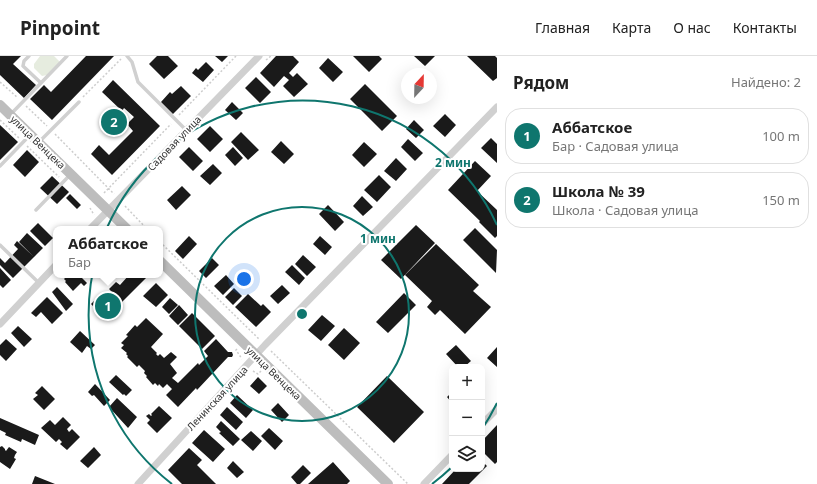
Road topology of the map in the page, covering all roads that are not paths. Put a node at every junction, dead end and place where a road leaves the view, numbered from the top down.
1 (29, 56) edge
2 (67, 56) edge
3 (127, 56) edge
4 (259, 56) edge
5 (41, 83) junction
6 (79, 102) road end
7 (0, 105) edge
8 (497, 107) edge
9 (10, 115) junction
10 (186, 130) junction
11 (30, 134) junction
12 (38, 143) junction
13 (0, 166) edge
14 (67, 178) junction
15 (36, 210) dead end
16 (108, 210) junction
17 (93, 226) edge
18 (124, 226) edge
19 (0, 245) edge
20 (163, 264) edge
21 (53, 268) edge
22 (39, 283) junction
23 (1, 320) edge
24 (256, 355) junction
25 (497, 409) edge
26 (485, 421) edge
27 (449, 458) edge
28 (138, 484) edge
29 (388, 484) edge
30 (424, 484) edge

1 - 5 lane
2 - 5 lane
3 - 10 lane
4 - 10 street, Садовая улица
5 - 9 lane
6 - 12 lane
7 - 9 street, улица Венцека
8 - 24 street, Ленинская улица
9 - 11 street, улица Венцека
10 - 16 street, Садовая улица
11 - 12 street, улица Венцека
11 - 13 lane
12 - 14 street, улица Венцека
14 - 15 lane
14 - 16 street, улица Венцека
16 - 17 street, Садовая улица
16 - 18 street, улица Венцека
19 - 22 lane
20 - 24 street, улица Венцека
21 - 22 street
22 - 23 street
24 - 28 street, Ленинская улица
24 - 29 street, улица Венцека
25 - 26 street
27 - 30 street

